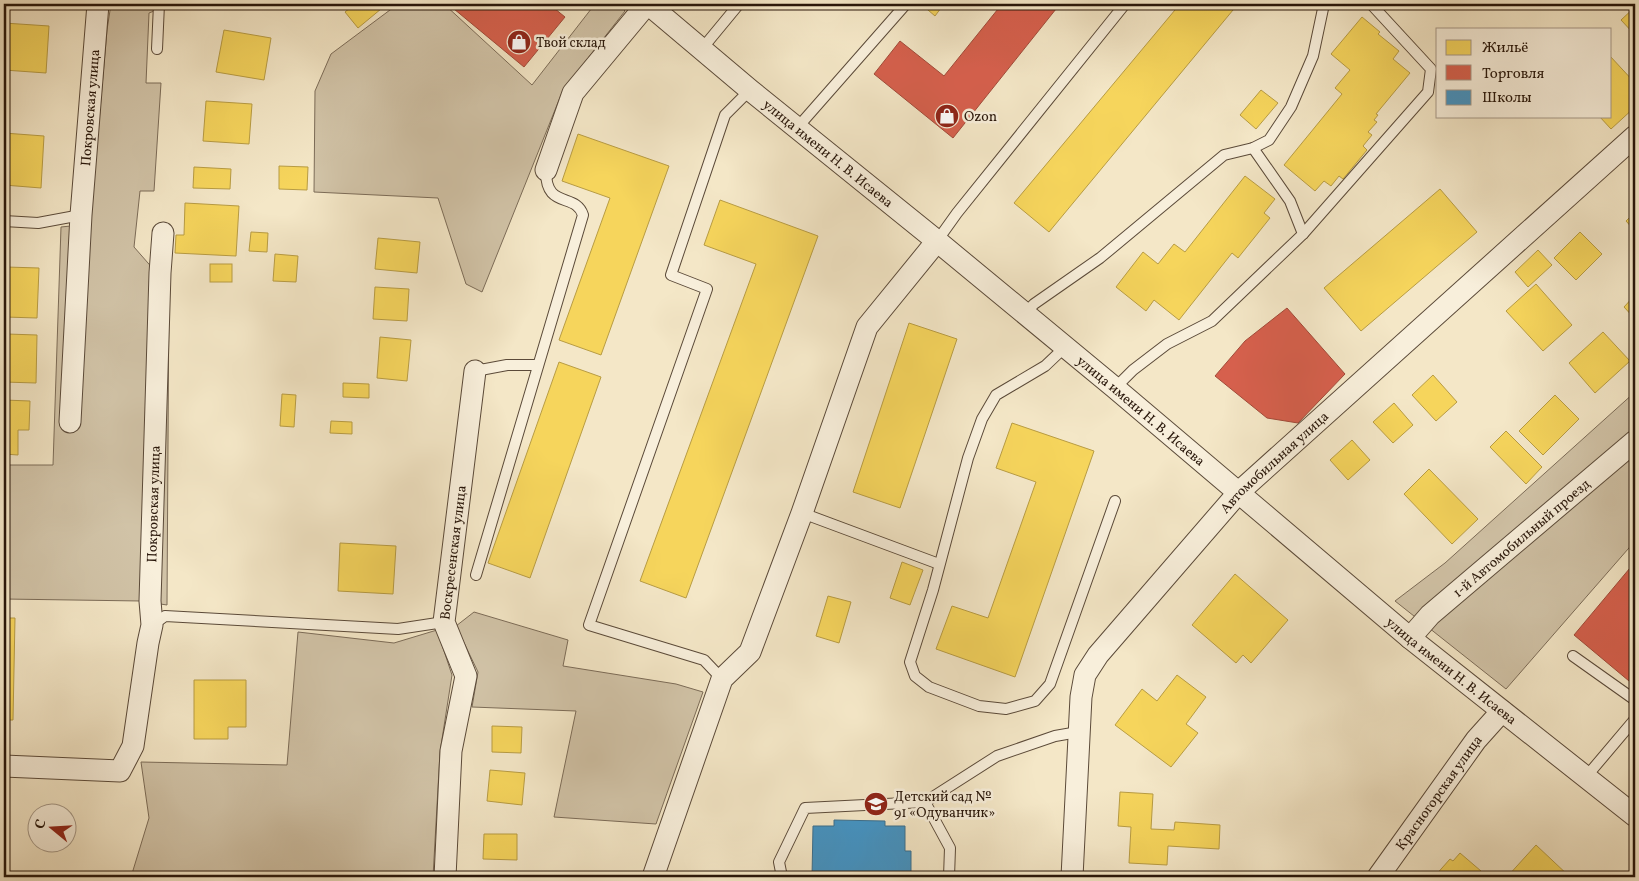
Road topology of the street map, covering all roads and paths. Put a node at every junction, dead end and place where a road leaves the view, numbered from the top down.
1 (98, 4) edge
2 (159, 4) edge
3 (648, 4) edge
4 (739, 4) edge
5 (906, 4) edge
6 (1125, 4) edge
7 (1324, 4) edge
8 (1371, 4) edge
9 (157, 49) dead end
10 (700, 50) junction
11 (750, 90) junction
12 (797, 128) junction
13 (1635, 136) edge
14 (1253, 148) junction
15 (546, 170) joint
16 (81, 215) junction
17 (4, 221) edge
18 (163, 233) dead end
19 (1303, 234) junction
20 (938, 240) junction
21 (1024, 314) junction
22 (1065, 347) junction
23 (538, 365) junction
24 (475, 371) joint
25 (1115, 388) junction
26 (70, 422) dead end
27 (1635, 441) edge
28 (1239, 492) junction
29 (1115, 501) dead end
30 (802, 513) junction
31 (939, 564) junction
32 (476, 575) dead end
33 (444, 622) junction
34 (152, 626) junction
35 (1410, 638) junction
36 (1573, 656) dead end
37 (722, 679) junction
38 (1635, 700) edge
39 (1502, 711) junction
40 (1635, 719) edge
41 (1078, 732) junction
42 (4, 766) edge
43 (1586, 777) junction
44 (925, 802) junction
45 (1635, 816) edge
46 (445, 877) edge
47 (653, 877) edge
48 (782, 877) edge
49 (949, 877) edge
50 (1072, 877) edge
51 (1378, 877) edge

1 - 16 street, Покровская улица
2 - 9 lane
3 - 10 street, улица имени Н. В. Исаева
3 - 15 street
4 - 10 lane
5 - 12 lane
6 - 20 lane
7 - 14 lane
8 - 19 lane
10 - 11 street, улица имени Н. В. Исаева
11 - 12 street, улица имени Н. В. Исаева
11 - 37 lane
12 - 20 street, улица имени Н. В. Исаева
13 - 28 street, Автомобильная улица
14 - 19 lane
14 - 21 lane
15 - 23 lane
16 - 17 lane
16 - 26 street, Покровская улица
18 - 34 street, Покровская улица
19 - 25 lane
20 - 21 street, улица имени Н. В. Исаева
20 - 30 street
21 - 22 street, улица имени Н. В. Исаева
22 - 25 street, улица имени Н. В. Исаева
22 - 31 lane
23 - 24 lane
23 - 32 lane
24 - 33 street, Воскресенская улица
25 - 28 street, улица имени Н. В. Исаева
27 - 35 street, 1-й Автомобильный проезд
28 - 35 street, улица имени Н. В. Исаева
28 - 41 street, Автомобильная улица
29 - 31 lane
30 - 31 lane
30 - 37 street
33 - 34 lane
33 - 46 street, Воскресенская улица
34 - 42 street, Покровская улица
35 - 39 street, улица имени Н. В. Исаева
36 - 38 lane
37 - 47 street
39 - 43 street, улица имени Н. В. Исаева
39 - 51 street, Красногорская улица
40 - 43 lane
41 - 44 lane
41 - 50 street, Автомобильная улица
43 - 45 street, улица имени Н. В. Исаева
44 - 48 lane
44 - 49 lane

